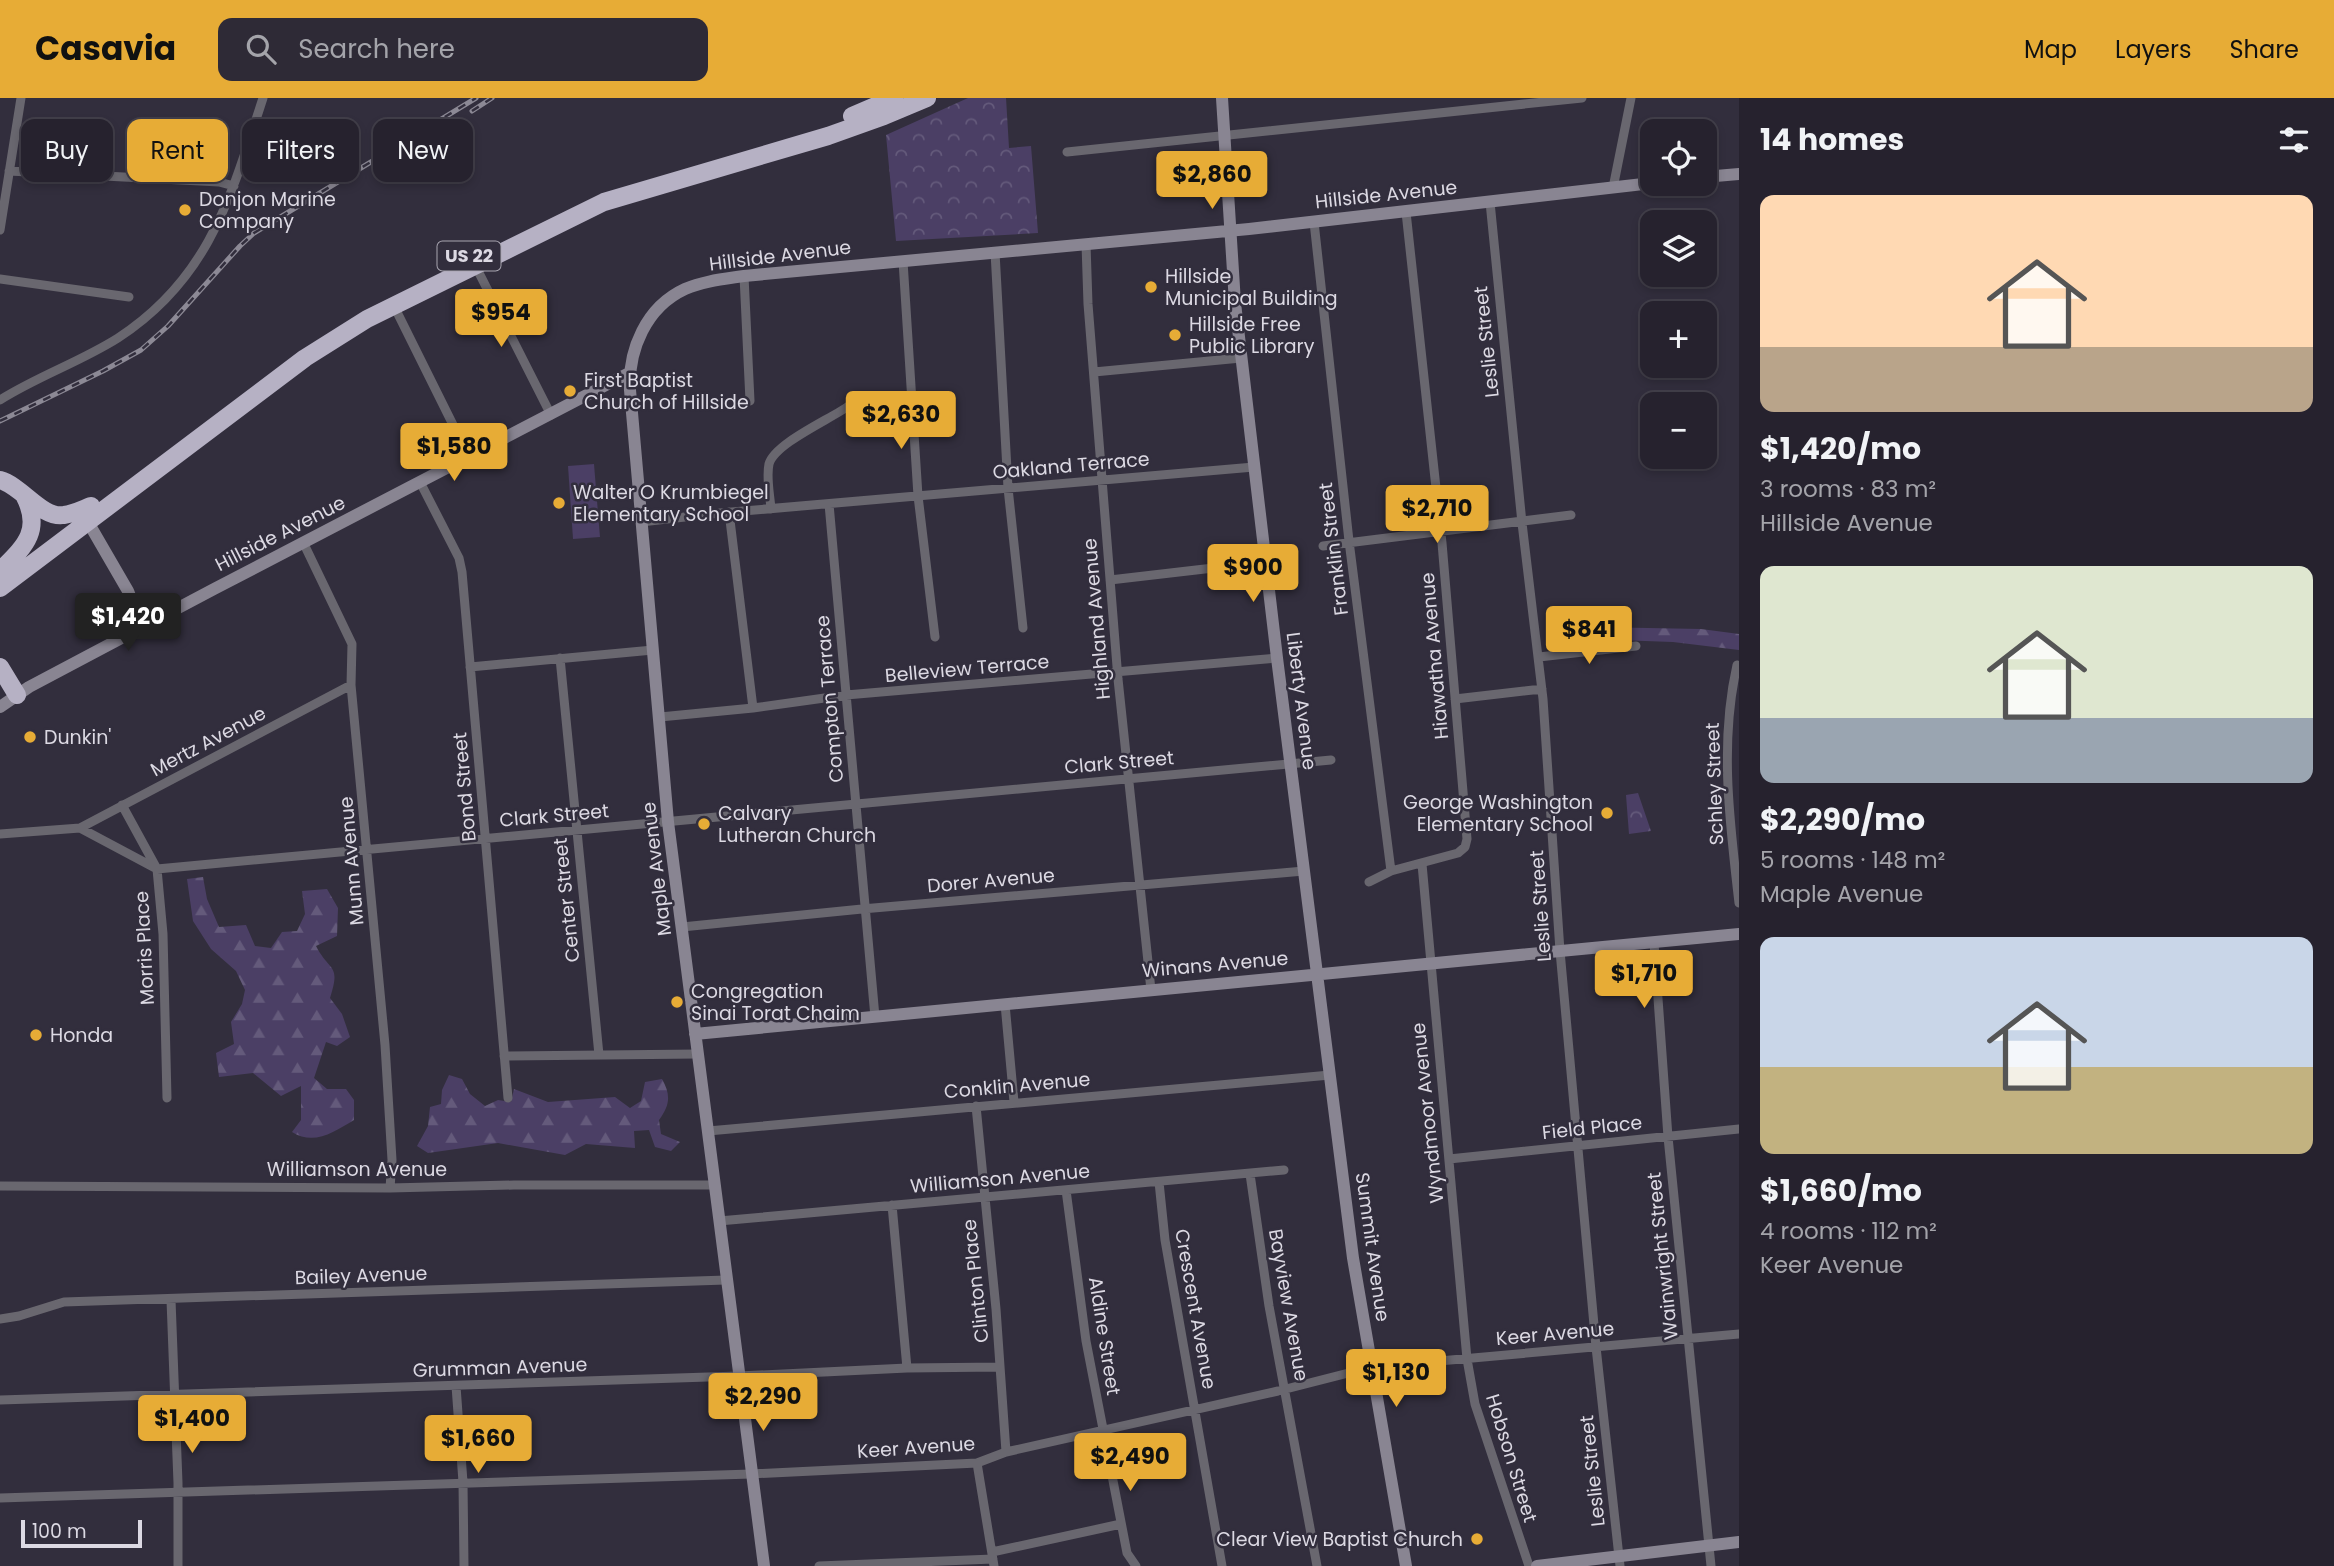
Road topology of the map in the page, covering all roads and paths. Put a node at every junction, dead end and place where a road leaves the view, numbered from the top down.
1 (21, 98) edge
2 (262, 98) edge
3 (894, 98) edge
4 (927, 98) edge
5 (1222, 98) edge
6 (1582, 98) edge
7 (1631, 98) edge
8 (1225, 136) junction
9 (1067, 152) dead end
10 (9, 171) junction
11 (1739, 174) edge
12 (1717, 176) edge
13 (1640, 185) edge
14 (234, 186) junction
15 (1613, 188) junction
16 (1490, 202) junction
17 (1406, 212) junction
18 (1314, 222) junction
19 (0, 230) edge
20 (1230, 231) junction
21 (1086, 244) junction
22 (995, 252) junction
23 (903, 261) junction
24 (475, 265) junction
25 (744, 276) junction
26 (0, 279) edge
27 (129, 297) dead end
28 (394, 306) junction
29 (1241, 358) junction
30 (1094, 372) junction
31 (629, 373) junction
32 (0, 400) edge
33 (750, 401) dead end
34 (850, 405) dead end
35 (551, 415) junction
36 (469, 457) junction
37 (1254, 467) junction
38 (0, 480) edge
39 (1102, 480) junction
40 (420, 482) junction
41 (1008, 488) junction
42 (22, 492) junction
43 (918, 496) junction
44 (829, 504) junction
45 (771, 509) junction
46 (729, 512) junction
47 (90, 514) junction
48 (1571, 515) dead end
49 (1522, 520) junction
50 (641, 522) junction
51 (1441, 530) junction
52 (1349, 541) junction
53 (303, 542) junction
54 (1323, 546) dead end
55 (1265, 562) junction
56 (0, 573) edge
57 (1110, 580) junction
58 (0, 588) edge
59 (142, 627) junction
60 (1023, 628) dead end
61 (935, 637) dead end
62 (1636, 646) dead end
63 (653, 650) junction
64 (1539, 657) junction
65 (560, 658) junction
66 (1277, 659) junction
67 (1737, 665) dead end
68 (0, 667) edge
69 (470, 667) junction
70 (1117, 670) junction
71 (351, 685) junction
72 (1542, 690) junction
73 (16, 695) junction
74 (846, 695) junction
75 (1455, 699) junction
76 (0, 707) edge
77 (752, 708) junction
78 (660, 718) junction
79 (1331, 760) dead end
80 (1291, 764) junction
81 (1128, 779) junction
82 (856, 803) junction
83 (122, 805) junction
84 (668, 822) junction
85 (80, 828) junction
86 (577, 831) junction
87 (0, 834) edge
88 (486, 839) junction
89 (368, 850) junction
90 (1422, 864) junction
91 (157, 869) junction
92 (1304, 871) junction
93 (1391, 871) junction
94 (1369, 882) dead end
95 (1139, 885) junction
96 (1739, 903) edge
97 (865, 909) junction
98 (682, 928) junction
99 (1739, 934) edge
100 (1654, 943) junction
101 (1560, 951) junction
102 (1430, 963) junction
103 (1319, 974) junction
104 (1151, 990) junction
105 (1005, 1004) junction
106 (875, 1017) junction
107 (695, 1034) junction
108 (698, 1054) junction
109 (599, 1055) junction
110 (504, 1056) junction
111 (1330, 1075) junction
112 (167, 1098) dead end
113 (508, 1098) dead end
114 (1014, 1102) junction
115 (976, 1106) junction
116 (1739, 1129) edge
117 (708, 1131) junction
118 (1668, 1137) junction
119 (1578, 1146) junction
120 (1449, 1159) junction
121 (1284, 1170) dead end
122 (1251, 1174) junction
123 (1159, 1182) junction
124 (715, 1185) junction
125 (0, 1186) edge
126 (390, 1188) junction
127 (1066, 1190) junction
128 (984, 1198) junction
129 (892, 1205) junction
130 (719, 1221) junction
131 (726, 1280) junction
132 (171, 1300) junction
133 (0, 1319) edge
134 (1739, 1334) edge
135 (1688, 1339) junction
136 (1596, 1347) junction
137 (1467, 1359) junction
138 (1000, 1367) junction
139 (1372, 1367) junction
140 (907, 1368) junction
141 (738, 1376) junction
142 (456, 1386) junction
143 (1286, 1389) junction
144 (175, 1394) junction
145 (0, 1400) edge
146 (1195, 1409) junction
147 (1103, 1431) junction
148 (1006, 1452) junction
149 (977, 1463) junction
150 (751, 1474) junction
151 (463, 1482) junction
152 (178, 1492) junction
153 (0, 1498) edge
154 (1121, 1524) junction
155 (1739, 1542) edge
156 (1708, 1546) junction
157 (993, 1559) edge
158 (1619, 1561) edge
159 (178, 1566) edge
160 (464, 1566) edge
161 (764, 1566) edge
162 (819, 1566) edge
163 (1136, 1566) edge
164 (1222, 1566) edge
165 (1317, 1566) edge
166 (1406, 1566) edge
167 (1529, 1566) edge
168 (1537, 1566) edge
169 (1711, 1566) edge

1 - 10 street
2 - 14 street
3 - 47 highway, US 22
4 - 24 highway, US 22
5 - 8 street, Liberty Avenue
6 - 8 street
7 - 15 street
8 - 9 street
8 - 20 street, Liberty Avenue
10 - 14 street
10 - 19 street
11 - 12 street
13 - 15 street, Hillside Avenue
14 - 32 street
15 - 16 street, Hillside Avenue
16 - 17 street, Hillside Avenue
16 - 49 street, Leslie Street
17 - 18 street, Hillside Avenue
17 - 51 street, Hiawatha Avenue
18 - 20 street, Hillside Avenue
18 - 52 street, Franklin Street
20 - 21 street, Hillside Avenue
20 - 29 street, Liberty Avenue
21 - 22 street, Hillside Avenue
21 - 30 street, Highland Avenue
22 - 23 street, Hillside Avenue
22 - 41 street
23 - 25 street, Hillside Avenue
23 - 43 street
24 - 28 highway, US 22
24 - 35 street
25 - 31 street, Hillside Avenue
25 - 33 street
26 - 27 street
28 - 36 street
28 - 47 highway, US 22
29 - 30 street
29 - 37 street, Liberty Avenue
30 - 39 street, Highland Avenue
31 - 35 street, Hillside Avenue
31 - 50 street, Maple Avenue
34 - 45 street
35 - 36 street, Hillside Avenue
36 - 40 street, Hillside Avenue
37 - 39 street, Oakland Terrace
37 - 55 street, Liberty Avenue
38 - 42 highway
39 - 41 street, Oakland Terrace
39 - 57 street, Highland Avenue
40 - 53 street, Hillside Avenue
40 - 69 street, Bond Street
41 - 43 street, Oakland Terrace
41 - 60 street
42 - 47 highway
42 - 56 highway
43 - 44 street, Oakland Terrace
43 - 61 street
44 - 45 street, Oakland Terrace
44 - 74 street, Compton Terrace
45 - 46 street, Oakland Terrace
46 - 50 street, Oakland Terrace
46 - 77 street
47 - 56 highway, US 22
47 - 58 highway, US 22
47 - 59 street
48 - 49 street
49 - 51 street
49 - 64 street, Leslie Street
50 - 63 street, Maple Avenue
51 - 52 street
51 - 75 street, Hiawatha Avenue
52 - 54 street
52 - 93 street, Franklin Street
53 - 59 street, Hillside Avenue
53 - 71 street, Munn Avenue
55 - 57 street
55 - 66 street, Liberty Avenue
57 - 70 street, Highland Avenue
59 - 73 street, Hillside Avenue
62 - 64 street
63 - 65 street
63 - 78 street, Maple Avenue
64 - 72 street, Leslie Street
65 - 69 street
65 - 86 street, Center Street
66 - 70 street, Belleview Terrace
66 - 80 street, Liberty Avenue
67 - 96 street, Schley Street
68 - 73 highway
69 - 88 street, Bond Street
70 - 74 street, Belleview Terrace
70 - 81 street, Highland Avenue
71 - 83 street, Mertz Avenue
71 - 89 street, Munn Avenue
72 - 75 street
72 - 101 street, Leslie Street
73 - 76 street, Hillside Avenue
74 - 77 street, Belleview Terrace
74 - 82 street, Compton Terrace
75 - 90 street, Hiawatha Avenue
77 - 78 street, Belleview Terrace
78 - 84 street, Maple Avenue
79 - 80 street, Clark Street
80 - 81 street, Clark Street
80 - 92 street, Liberty Avenue
81 - 82 street, Clark Street
81 - 95 street, Highland Avenue
82 - 84 street, Clark Street
82 - 97 street, Compton Terrace
83 - 85 street, Mertz Avenue
83 - 91 street, Morris Place
84 - 86 street, Clark Street
84 - 98 street, Maple Avenue
85 - 87 street
85 - 91 street
86 - 88 street, Clark Street
86 - 109 street, Center Street
88 - 89 street, Clark Street
88 - 110 street, Bond Street
89 - 91 street, Clark Street
89 - 126 street, Munn Avenue
90 - 93 street
90 - 102 street, Wyndmoor Avenue
91 - 112 street, Morris Place
92 - 95 street, Dorer Avenue
92 - 103 street, Liberty Avenue
93 - 94 street
95 - 97 street, Dorer Avenue
95 - 104 street, Highland Avenue
97 - 98 street, Dorer Avenue
97 - 106 street, Compton Terrace
98 - 107 street, Maple Avenue
99 - 100 street, Winans Avenue
100 - 101 street, Winans Avenue
100 - 118 street, Wainwright Street
101 - 102 street, Winans Avenue
101 - 119 street, Leslie Street
102 - 103 street, Winans Avenue
102 - 120 street, Wyndmoor Avenue
103 - 104 street, Winans Avenue
103 - 111 street, Summit Avenue
104 - 105 street, Winans Avenue
105 - 106 street, Winans Avenue
105 - 114 street
106 - 107 street, Winans Avenue
107 - 108 street, Maple Avenue
108 - 109 street
108 - 117 street, Maple Avenue
109 - 110 street
110 - 113 street, Bond Street
111 - 114 street, Conklin Avenue
111 - 139 street, Summit Avenue
114 - 115 street, Conklin Avenue
115 - 117 street, Conklin Avenue
115 - 128 street, Clinton Place
116 - 118 street, Field Place
117 - 124 street, Maple Avenue
118 - 119 street, Field Place
118 - 135 street, Wainwright Street
119 - 120 street, Field Place
119 - 136 street, Leslie Street
120 - 137 street, Wyndmoor Avenue
121 - 122 street, Williamson Avenue
122 - 123 street, Williamson Avenue
122 - 143 street, Bayview Avenue
123 - 127 street, Williamson Avenue
123 - 146 street, Crescent Avenue
124 - 126 street, Williamson Avenue
124 - 130 street, Maple Avenue
125 - 126 street, Williamson Avenue
127 - 128 street, Williamson Avenue
127 - 147 street, Aldine Street
128 - 129 street, Williamson Avenue
128 - 138 street, Clinton Place
129 - 130 street, Williamson Avenue
129 - 140 street
130 - 131 street, Maple Avenue
131 - 132 street, Bailey Avenue
131 - 141 street, Maple Avenue
132 - 133 street, Bailey Avenue
132 - 144 street
134 - 135 street, Keer Avenue
135 - 136 street, Keer Avenue
135 - 156 street, Wainwright Street
136 - 137 street, Keer Avenue
136 - 158 street, Leslie Street
137 - 139 street, Keer Avenue
137 - 167 street, Hobson Street
138 - 140 street, Grumman Avenue
138 - 148 street, Clinton Place
139 - 143 street, Keer Avenue
139 - 166 street, Summit Avenue
140 - 141 street, Grumman Avenue
141 - 142 street, Grumman Avenue
141 - 150 street, Maple Avenue
142 - 144 street, Grumman Avenue
142 - 151 street
143 - 146 street, Keer Avenue
143 - 165 street, Bayview Avenue
144 - 145 street, Grumman Avenue
144 - 152 street
146 - 147 street, Keer Avenue
146 - 164 street, Crescent Avenue
147 - 148 street, Keer Avenue
147 - 154 street, Aldine Street
148 - 149 street, Keer Avenue
149 - 150 street, Keer Avenue
149 - 157 street
150 - 151 street, Keer Avenue
150 - 161 street, Maple Avenue
151 - 152 street, Keer Avenue
151 - 160 street
152 - 153 street, Keer Avenue
152 - 159 street
154 - 157 street
154 - 163 street, Aldine Street
155 - 156 street
156 - 158 street
156 - 169 street, Wainwright Street
157 - 162 street
158 - 168 street

